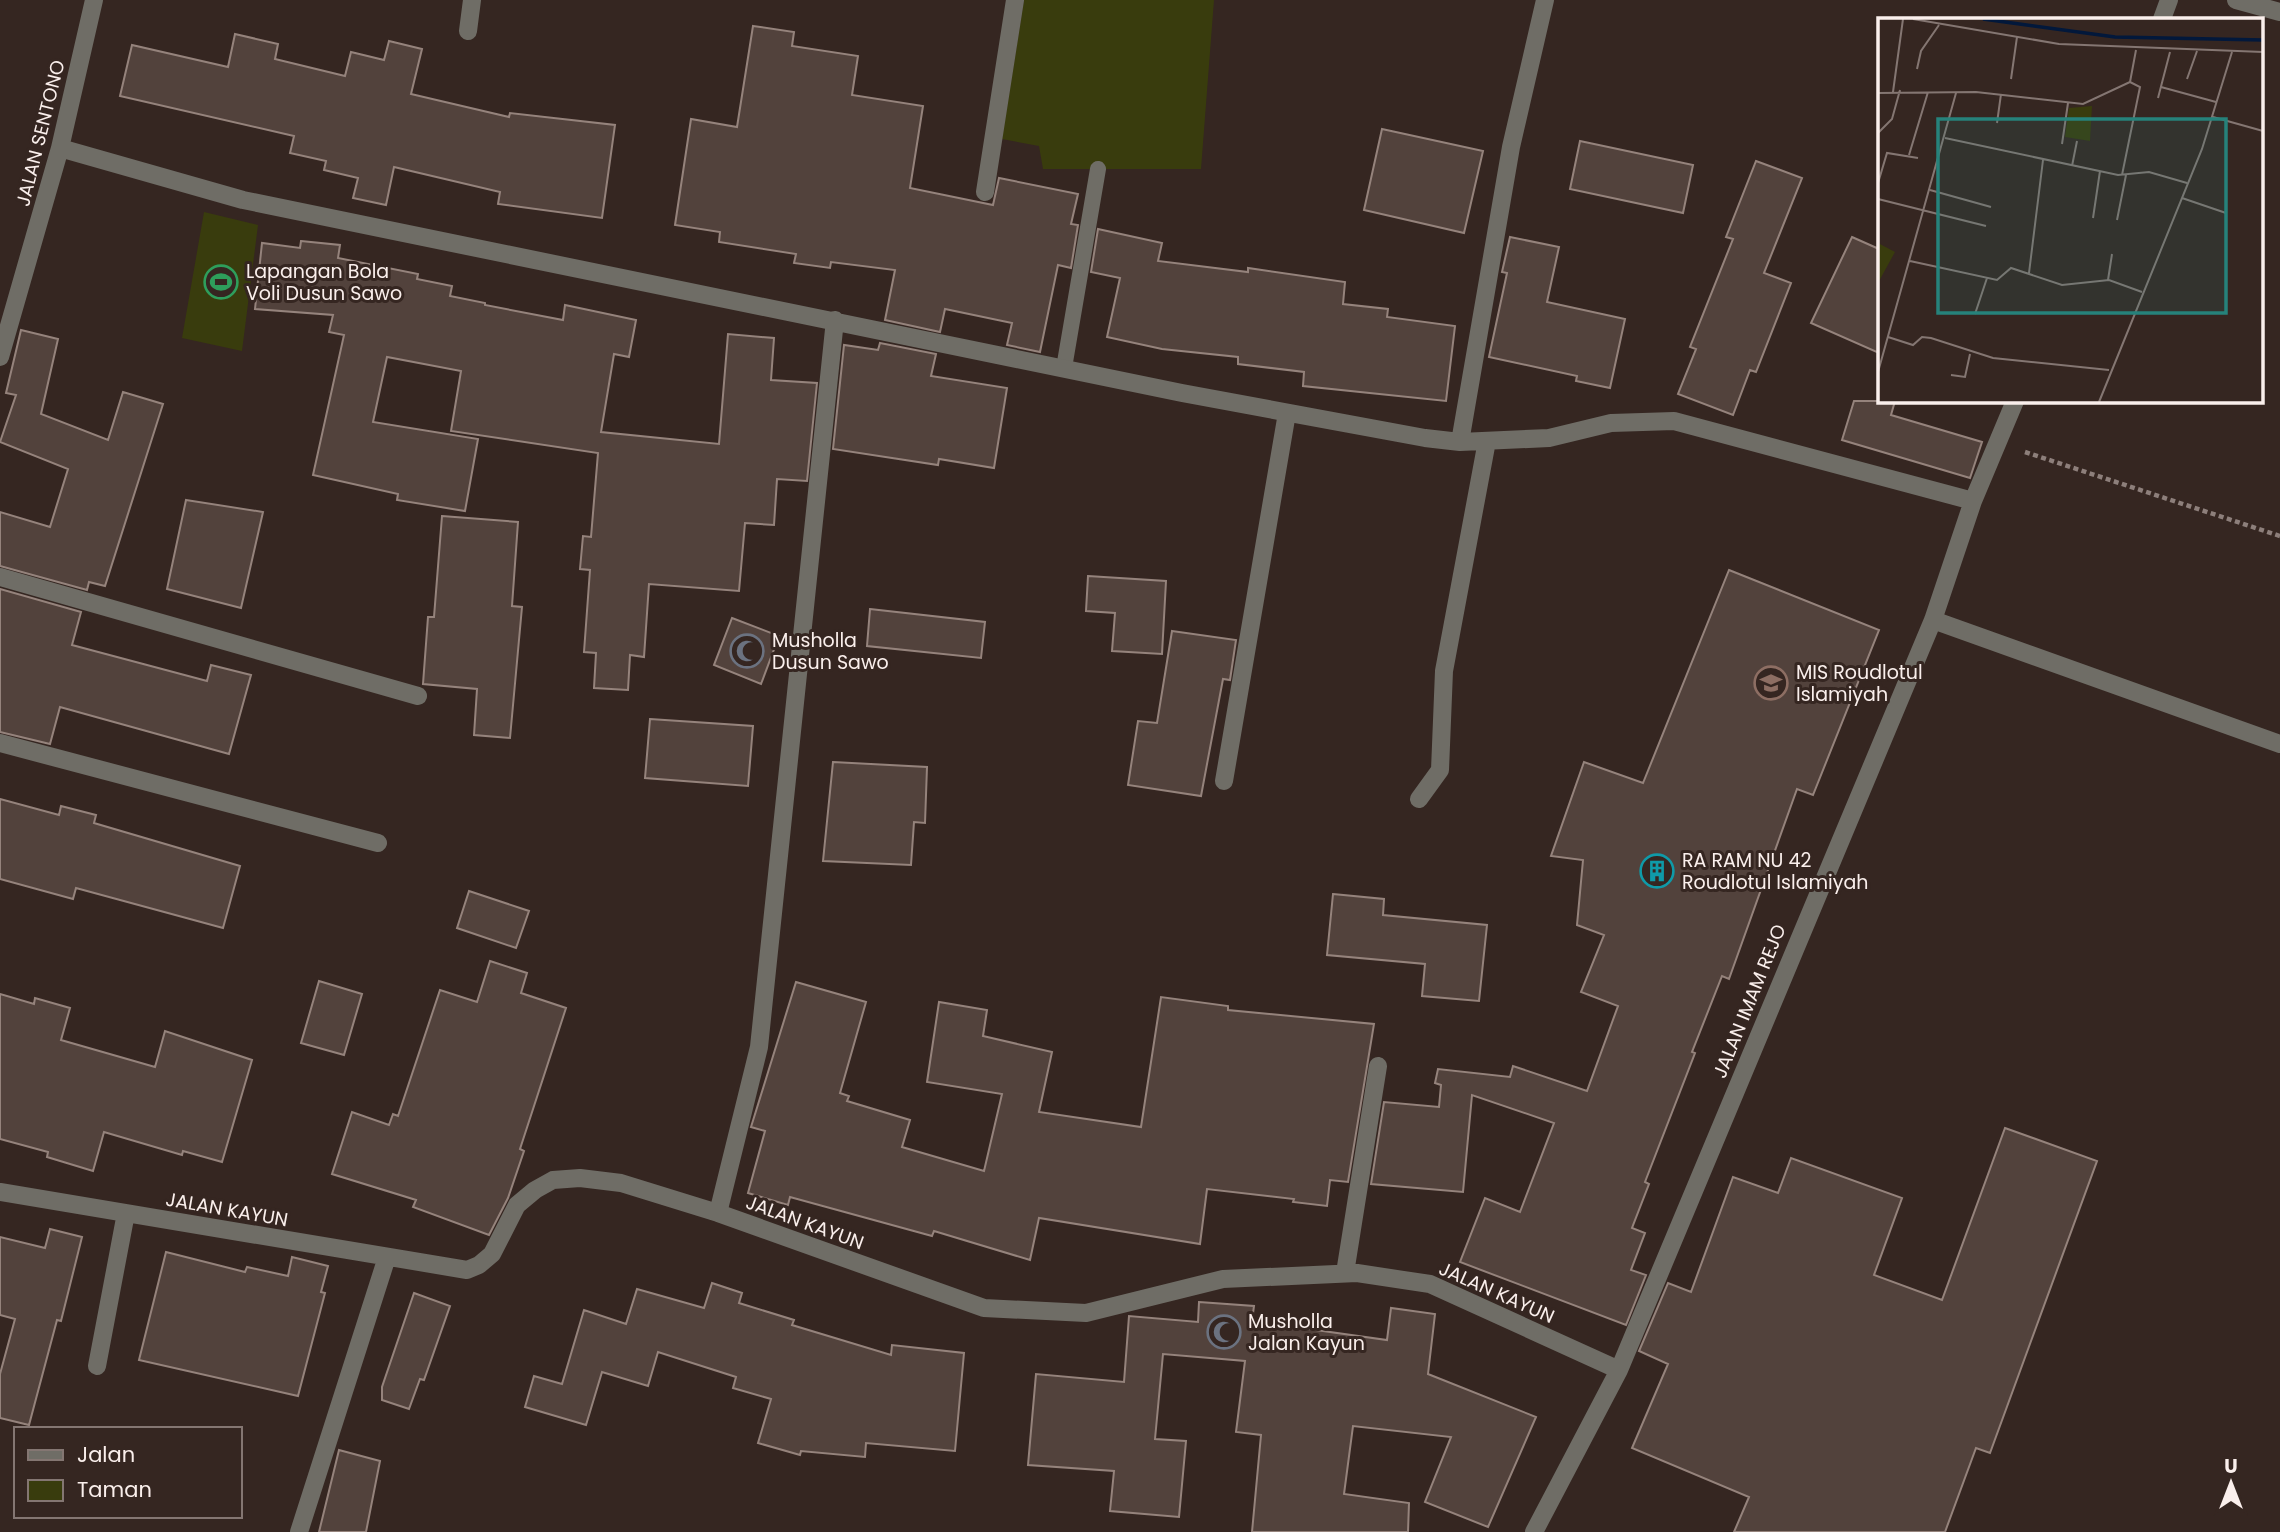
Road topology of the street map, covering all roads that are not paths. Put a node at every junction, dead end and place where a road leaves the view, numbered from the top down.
1 (94, 0) edge
2 (472, 0) edge
3 (1015, 0) edge
4 (1545, 0) edge
5 (2169, 0) edge
6 (2236, 0) edge
7 (2280, 12) edge
8 (2162, 18) edge
9 (468, 31) dead end
10 (60, 148) junction
11 (1098, 169) dead end
12 (985, 192) dead end
13 (835, 320) junction
14 (0, 357) edge
15 (1064, 368) junction
16 (2015, 402) edge
17 (1287, 413) junction
18 (1487, 441) junction
19 (1460, 442) junction
20 (1973, 501) junction
21 (0, 577) edge
22 (1933, 620) junction
23 (418, 696) dead end
24 (0, 743) edge
25 (2280, 744) edge
26 (1224, 780) dead end
27 (1419, 799) dead end
28 (378, 843) dead end
29 (1378, 1066) dead end
30 (0, 1192) edge
31 (125, 1213) junction
32 (718, 1213) junction
33 (387, 1257) junction
34 (1345, 1273) junction
35 (97, 1366) dead end
36 (1619, 1370) junction
37 (299, 1532) edge
38 (1534, 1532) edge

1 - 10 street, JALAN SENTONO
2 - 9 street
3 - 12 street
4 - 19 street
5 - 8 street
6 - 7 street
10 - 13 street
10 - 14 street, JALAN SENTONO
11 - 15 lane
13 - 15 street
13 - 32 street
15 - 17 street
16 - 20 street, JALAN IMAM REJO
17 - 19 street
17 - 26 street
18 - 19 street
18 - 20 street
18 - 27 street
20 - 22 street, JALAN IMAM REJO
21 - 23 street
22 - 25 street
22 - 36 street, JALAN IMAM REJO
24 - 28 street
29 - 34 street
30 - 31 street, JALAN KAYUN
31 - 33 street, JALAN KAYUN
31 - 35 street
32 - 33 street, JALAN KAYUN
32 - 34 street, JALAN KAYUN
33 - 37 street
34 - 36 street, JALAN KAYUN
36 - 38 street, JALAN IMAM REJO

